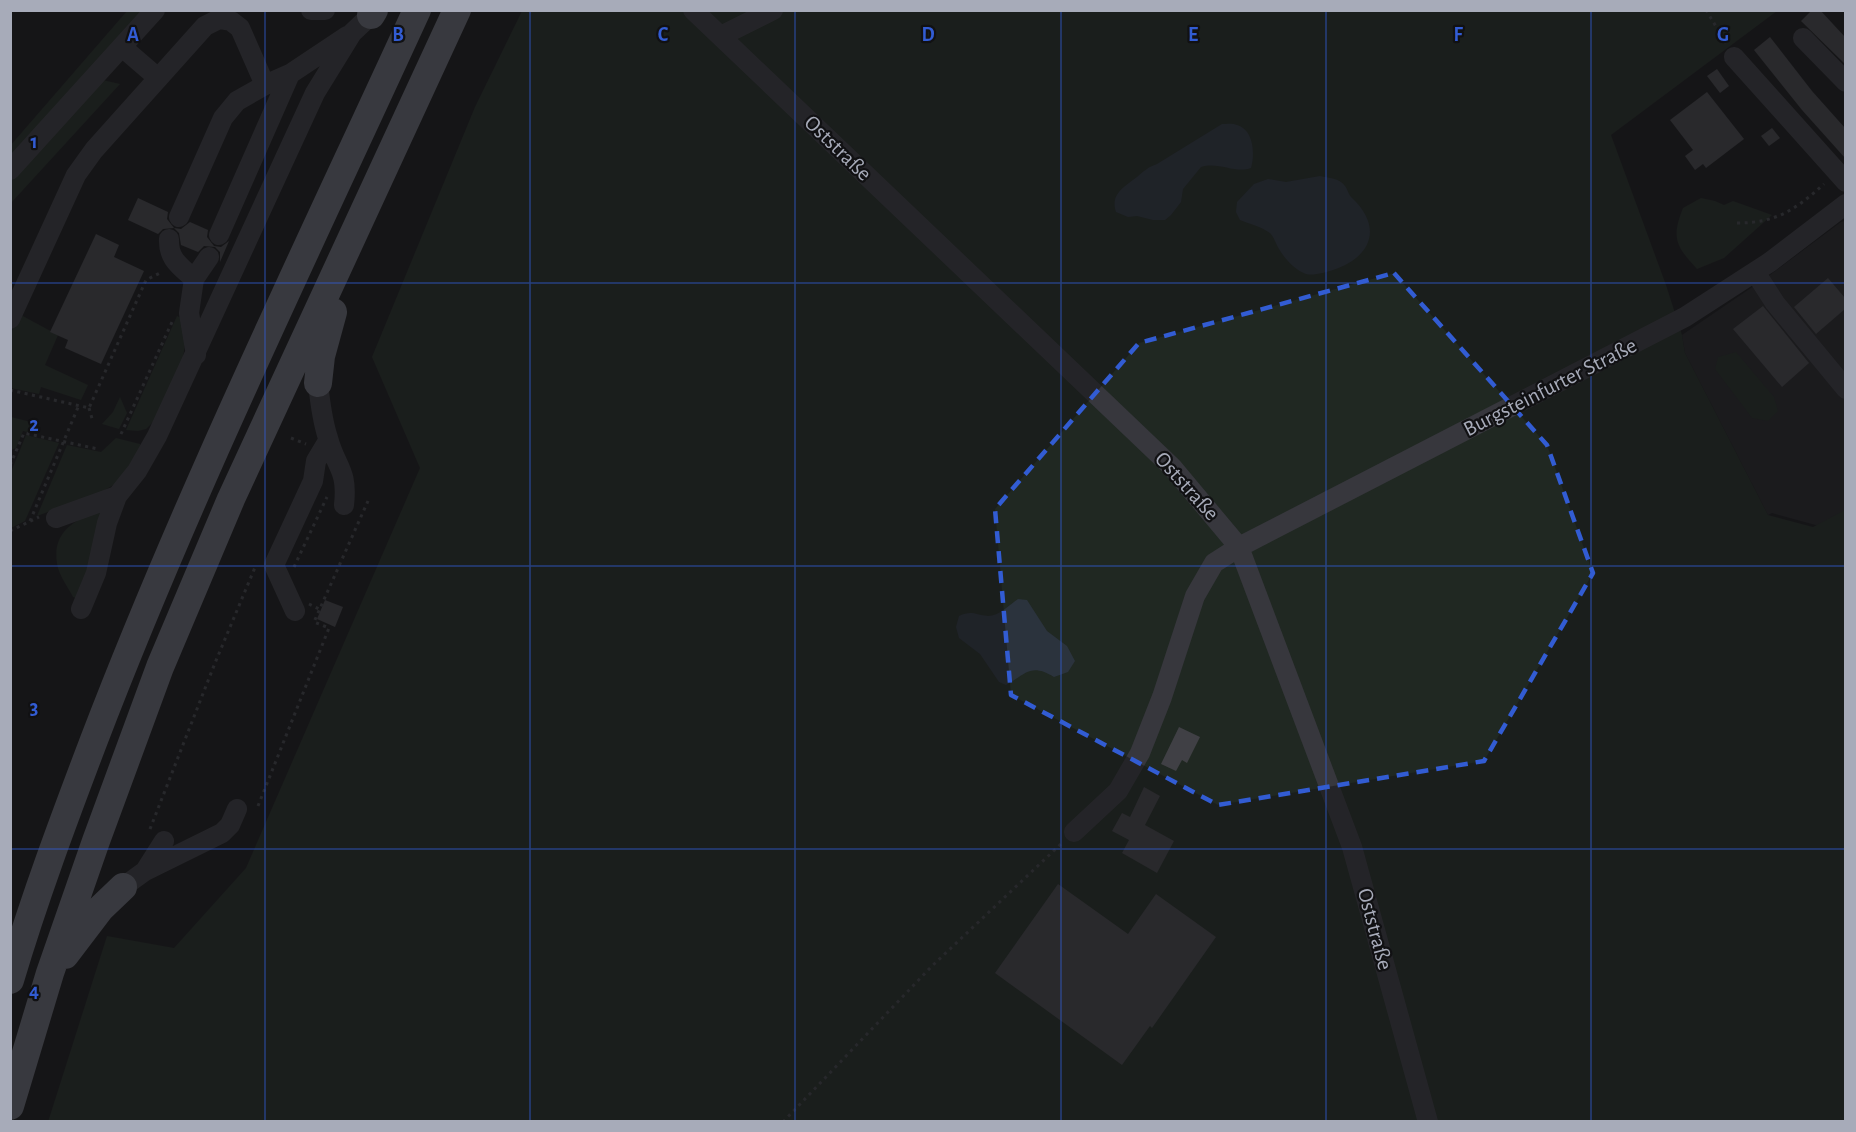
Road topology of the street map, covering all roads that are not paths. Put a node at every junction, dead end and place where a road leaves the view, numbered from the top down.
1 (155, 10) edge
2 (311, 10) edge
3 (325, 10) edge
4 (417, 10) edge
5 (457, 10) edge
6 (693, 10) edge
7 (773, 10) edge
8 (366, 19) edge
9 (721, 36) junction
10 (1803, 38) dead end
11 (122, 47) junction
12 (1734, 57) road end
13 (290, 74) junction
14 (158, 78) junction
15 (1845, 82) edge
16 (265, 85) junction
17 (10, 170) edge
18 (1841, 177) edge
19 (1845, 204) edge
20 (179, 217) dead end
21 (219, 235) dead end
22 (169, 239) dead end
23 (352, 239) junction
24 (209, 257) dead end
25 (1755, 272) junction
26 (194, 279) junction
27 (10, 319) edge
28 (196, 355) junction
29 (318, 383) joint
30 (1845, 389) edge
31 (319, 444) junction
32 (117, 496) junction
33 (344, 505) dead end
34 (56, 518) road end
35 (1239, 547) junction
36 (300, 607) road end
37 (81, 609) dead end
38 (237, 809) dead end
39 (1074, 832) road end
40 (156, 837) road end
41 (134, 879) junction
42 (50, 973) junction
43 (10, 980) edge
44 (10, 1106) edge
45 (1428, 1122) edge

1 - 11 street
2 - 3 street
4 - 43 highway
5 - 23 highway
6 - 9 street, Oststraße
7 - 9 street
8 - 13 street
8 - 28 street
9 - 35 street, Oststraße
10 - 15 street
11 - 14 street
11 - 17 street
12 - 18 street
13 - 16 street
13 - 21 street
14 - 16 street
14 - 27 street
16 - 20 street
19 - 25 street, Burgsteinfurter Straße
22 - 26 street
23 - 29 highway
23 - 42 highway
24 - 26 street
25 - 30 street
25 - 35 street, Burgsteinfurter Straße
26 - 28 street
28 - 32 street
29 - 31 street
31 - 33 street
31 - 36 street
32 - 34 street
32 - 37 street
35 - 39 street, Burgsteinfurter Straße
35 - 45 street, Oststraße
38 - 41 street
40 - 41 street
41 - 42 highway
42 - 44 highway

